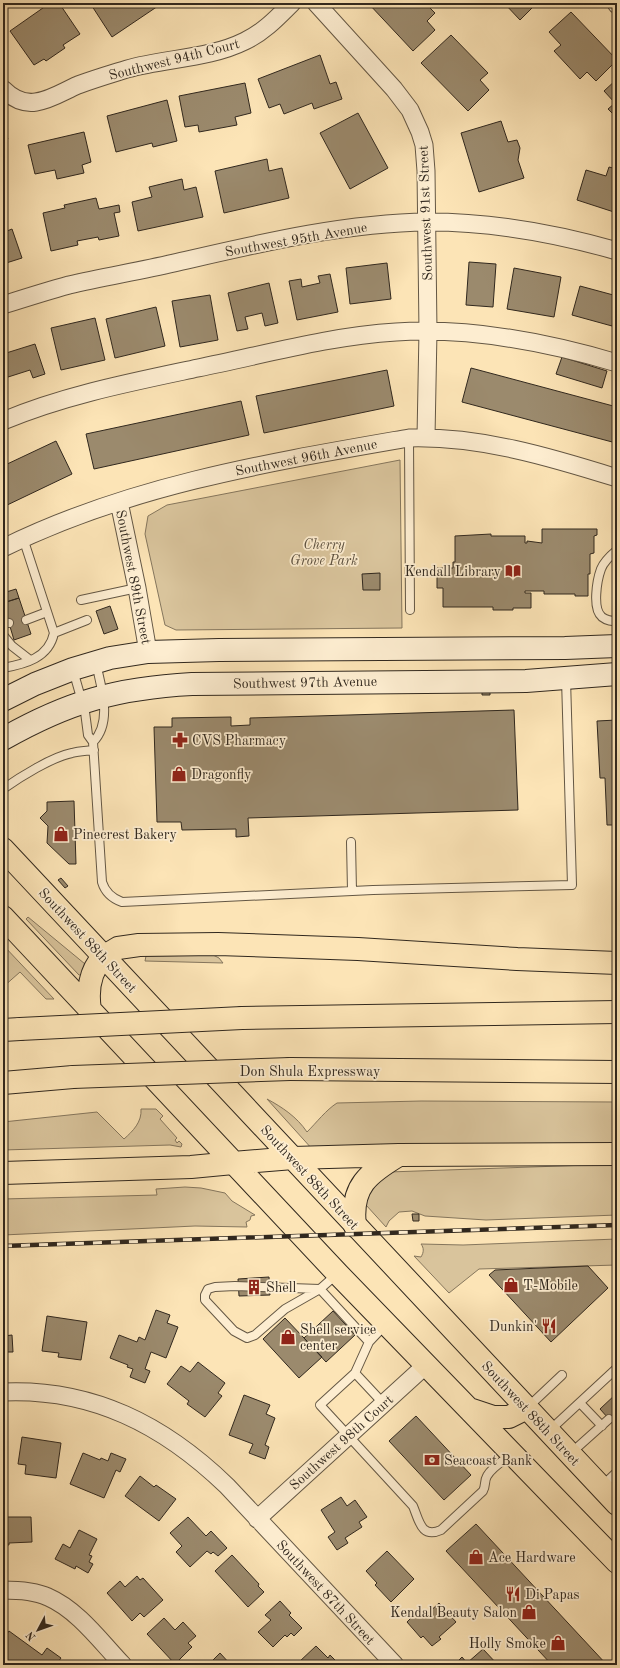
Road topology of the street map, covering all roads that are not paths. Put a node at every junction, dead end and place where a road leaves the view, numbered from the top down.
1 (292, 3) edge
2 (316, 3) edge
3 (3, 89) edge
4 (427, 222) junction
5 (617, 251) edge
6 (3, 305) edge
7 (428, 331) junction
8 (617, 363) edge
9 (3, 421) edge
10 (417, 437) junction
11 (617, 478) edge
12 (119, 502) junction
13 (23, 538) junction
14 (3, 548) edge
15 (617, 550) edge
16 (137, 588) junction
17 (81, 600) dead end
18 (410, 610) dead end
19 (47, 612) junction
20 (26, 620) dead end
21 (87, 620) dead end
22 (617, 621) edge
23 (54, 633) junction
24 (3, 635) edge
25 (617, 646) edge
26 (565, 648) junction
27 (148, 652) junction
28 (30, 660) junction
29 (96, 662) junction
30 (3, 668) edge
31 (73, 669) junction
32 (617, 674) edge
33 (566, 678) junction
34 (155, 686) junction
35 (6, 696) edge
36 (102, 696) junction
37 (82, 702) junction
38 (3, 739) edge
39 (94, 746) junction
40 (3, 789) edge
41 (351, 842) dead end
42 (3, 849) edge
43 (352, 892) junction
44 (3, 917) edge
45 (103, 957) junction
46 (617, 963) edge
47 (90, 1010) junction
48 (617, 1012) edge
49 (12, 1029) edge
50 (617, 1072) edge
51 (3, 1083) edge
52 (617, 1154) edge
53 (399, 1155) junction
54 (293, 1158) junction
55 (233, 1163) junction
56 (3, 1173) edge
57 (355, 1226) junction
58 (338, 1274) junction
59 (320, 1289) junction
60 (386, 1324) junction
61 (368, 1342) junction
62 (426, 1365) junction
63 (617, 1368) edge
64 (355, 1373) junction
65 (562, 1375) dead end
66 (3, 1392) edge
67 (384, 1403) junction
68 (580, 1403) junction
69 (527, 1408) junction
70 (469, 1409) junction
71 (609, 1419) dead end
72 (602, 1426) junction
73 (549, 1431) junction
74 (348, 1435) junction
75 (512, 1453) junction
76 (570, 1454) junction
77 (617, 1472) edge
78 (601, 1487) junction
79 (617, 1504) edge
80 (257, 1518) junction
81 (617, 1562) edge
82 (3, 1590) edge
83 (123, 1665) edge
84 (394, 1665) edge

1 - 3 street, Southwest 94th Court
2 - 4 street, Southwest 91st Street
4 - 5 street, Southwest 95th Avenue
4 - 6 street, Southwest 95th Avenue
4 - 7 street, Southwest 91st Street
7 - 8 street
7 - 9 street
7 - 10 street, Southwest 91st Street
10 - 11 street, Southwest 96th Avenue
10 - 12 street, Southwest 96th Avenue
10 - 18 lane
12 - 13 street, Southwest 96th Avenue
12 - 16 street, Southwest 89th Street
13 - 14 street, Southwest 96th Avenue
13 - 19 lane
15 - 22 lane
16 - 17 lane
16 - 27 street, Southwest 89th Street
19 - 20 lane
19 - 23 lane
21 - 23 lane
23 - 28 lane
24 - 28 lane
25 - 26 street
26 - 27 street
26 - 33 street
27 - 29 street
27 - 34 street
28 - 30 lane
29 - 31 street
29 - 36 lane
31 - 35 street
31 - 37 lane
32 - 33 street, Southwest 97th Avenue
33 - 34 street, Southwest 97th Avenue
33 - 43 lane
34 - 36 street, Southwest 97th Avenue
36 - 37 street, Southwest 97th Avenue
36 - 39 lane
37 - 38 street, Southwest 97th Avenue
37 - 39 lane
39 - 40 lane
39 - 43 lane
41 - 43 lane
42 - 45 main road, Southwest 88th Street
44 - 47 main road
45 - 46 main road
45 - 47 main road
45 - 54 main road, Southwest 88th Street
47 - 55 main road
48 - 49 main road, bridge
50 - 51 main road, Don Shula Expressway, bridge
52 - 53 main road
53 - 54 main road
53 - 57 main road
54 - 55 main road
54 - 57 main road, Southwest 88th Street
55 - 56 main road
55 - 58 main road
57 - 69 main road, Southwest 88th Street
58 - 59 lane
58 - 60 main road
59 - 59 lane
59 - 61 lane
60 - 61 lane
60 - 62 main road
61 - 64 lane
62 - 67 street, Southwest 98th Court
62 - 70 main road
63 - 68 lane
64 - 67 lane
64 - 74 lane
65 - 69 lane
66 - 80 street, Southwest 87th Street
67 - 74 street, Southwest 98th Court
68 - 72 lane
68 - 73 lane
69 - 70 main road
69 - 73 main road, Southwest 88th Street
70 - 75 main road
71 - 72 lane
72 - 76 lane
73 - 76 main road, Southwest 88th Street
74 - 75 lane
74 - 80 street, Southwest 98th Court
75 - 81 main road
76 - 78 main road, Southwest 88th Street
77 - 78 lane
78 - 79 main road, Southwest 88th Street
80 - 84 street, Southwest 87th Street
82 - 83 street

